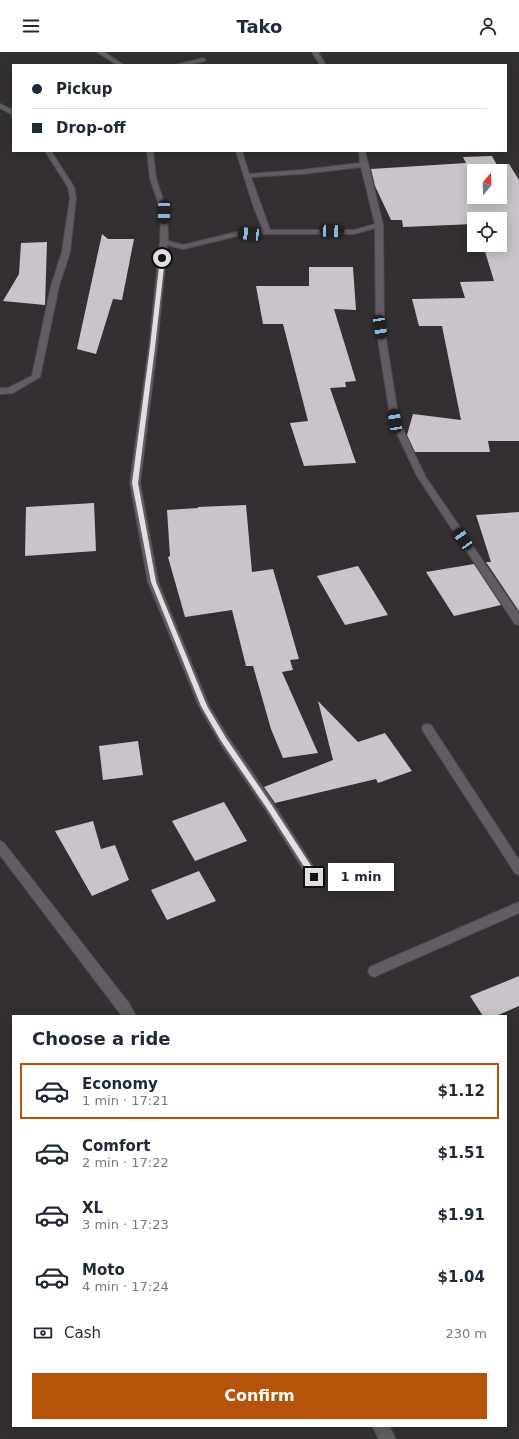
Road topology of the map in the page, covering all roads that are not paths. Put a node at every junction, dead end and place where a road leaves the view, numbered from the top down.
1 (100, 52) edge
2 (200, 52) edge
3 (315, 52) edge
4 (204, 63) edge
5 (120, 64) edge
6 (191, 64) edge
7 (322, 64) edge
8 (0, 106) edge
9 (12, 112) edge
10 (49, 152) edge
11 (150, 152) edge
12 (239, 152) edge
13 (362, 152) edge
14 (364, 165) junction
15 (247, 176) junction
16 (379, 225) junction
17 (267, 232) junction
18 (164, 242) junction
19 (0, 391) edge
20 (519, 622) edge
21 (427, 728) dead end
22 (0, 846) edge
23 (519, 870) edge
24 (314, 877) dead end
25 (519, 907) edge
26 (374, 971) dead end
27 (128, 1015) edge
28 (381, 1427) edge
29 (388, 1439) edge

1 - 5 street
2 - 4 street
3 - 7 street
4 - 6 street
8 - 9 street
10 - 19 street
11 - 18 street
12 - 15 street
13 - 14 street
14 - 15 street
14 - 16 street
15 - 17 street
16 - 17 street
16 - 20 street
17 - 18 street
18 - 24 street
21 - 23 street
22 - 27 street
25 - 26 street
28 - 29 street

